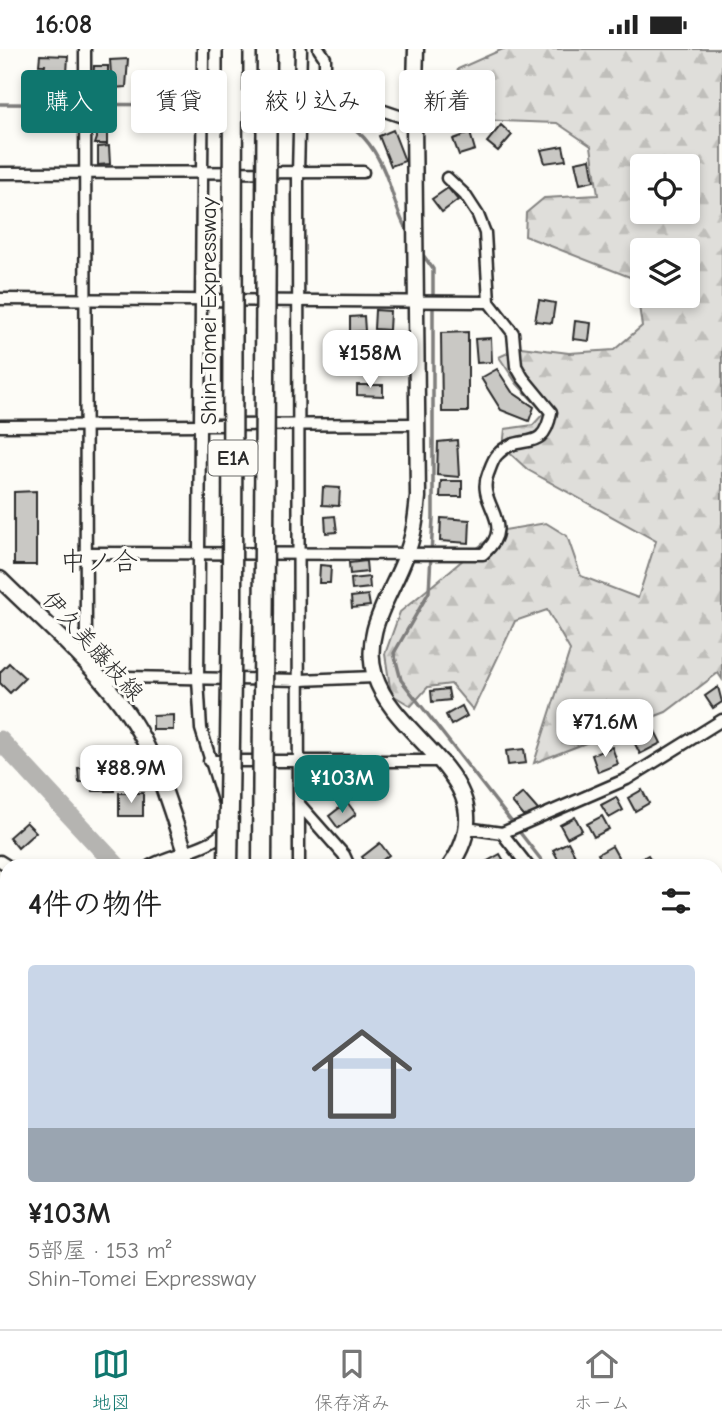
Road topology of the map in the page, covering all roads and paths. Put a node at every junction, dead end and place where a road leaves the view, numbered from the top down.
1 (85, 49) edge
2 (203, 49) edge
3 (233, 49) edge
4 (267, 49) edge
5 (301, 49) edge
6 (319, 49) edge
7 (416, 49) edge
8 (415, 70) edge
9 (399, 116) edge
10 (415, 133) edge
11 (200, 172) junction
12 (362, 172) dead end
13 (0, 173) edge
14 (83, 173) junction
15 (298, 174) junction
16 (447, 178) dead end
17 (0, 299) edge
18 (85, 299) junction
19 (199, 299) junction
20 (299, 299) junction
21 (415, 300) junction
22 (489, 302) junction
23 (417, 424) junction
24 (0, 426) edge
25 (84, 427) junction
26 (200, 427) junction
27 (298, 427) junction
28 (199, 552) junction
29 (299, 552) junction
30 (407, 552) junction
31 (86, 553) junction
32 (0, 579) edge
33 (86, 665) junction
34 (375, 677) junction
35 (198, 680) junction
36 (300, 680) junction
37 (101, 681) junction
38 (722, 720) edge
39 (209, 761) junction
40 (298, 761) junction
41 (444, 761) junction
42 (299, 804) junction
43 (466, 828) junction
44 (502, 833) junction
45 (184, 850) junction
46 (165, 859) edge
47 (187, 859) edge
48 (228, 859) edge
49 (262, 859) edge
50 (299, 859) edge
51 (346, 859) edge
52 (455, 859) edge
53 (522, 859) edge

1 - 14 street
2 - 11 street
3 - 48 highway, Shin-Tomei Expressway / E1A, bridge
4 - 49 highway, E1A, bridge
5 - 15 street
6 - 9 street
7 - 8 street
10 - 21 street
11 - 14 street
11 - 15 street
11 - 19 street
12 - 15 street
13 - 14 street
14 - 18 street
15 - 20 street
16 - 22 street
17 - 18 street
18 - 19 street
18 - 25 street
19 - 20 street
19 - 26 street
20 - 21 street
20 - 27 street
21 - 22 street
21 - 23 street
22 - 30 street
23 - 27 street
23 - 30 street
24 - 25 street
25 - 26 street
25 - 31 street
26 - 27 street
26 - 28 street
27 - 29 street
28 - 29 street
28 - 31 street
28 - 35 street
29 - 30 street
29 - 36 street
30 - 34 street
31 - 33 street
32 - 33 street, 伊久美藤枝線
33 - 37 street, 伊久美藤枝線
34 - 36 street
34 - 41 street
35 - 36 street
35 - 37 street
35 - 39 street
36 - 40 street
37 - 45 street, 伊久美藤枝線
38 - 44 street
39 - 40 street
39 - 45 street
40 - 41 street
40 - 42 street
41 - 43 street
42 - 50 street
42 - 51 street
43 - 44 street
43 - 52 street
44 - 53 street
45 - 46 street
45 - 47 street, 伊久美藤枝線

